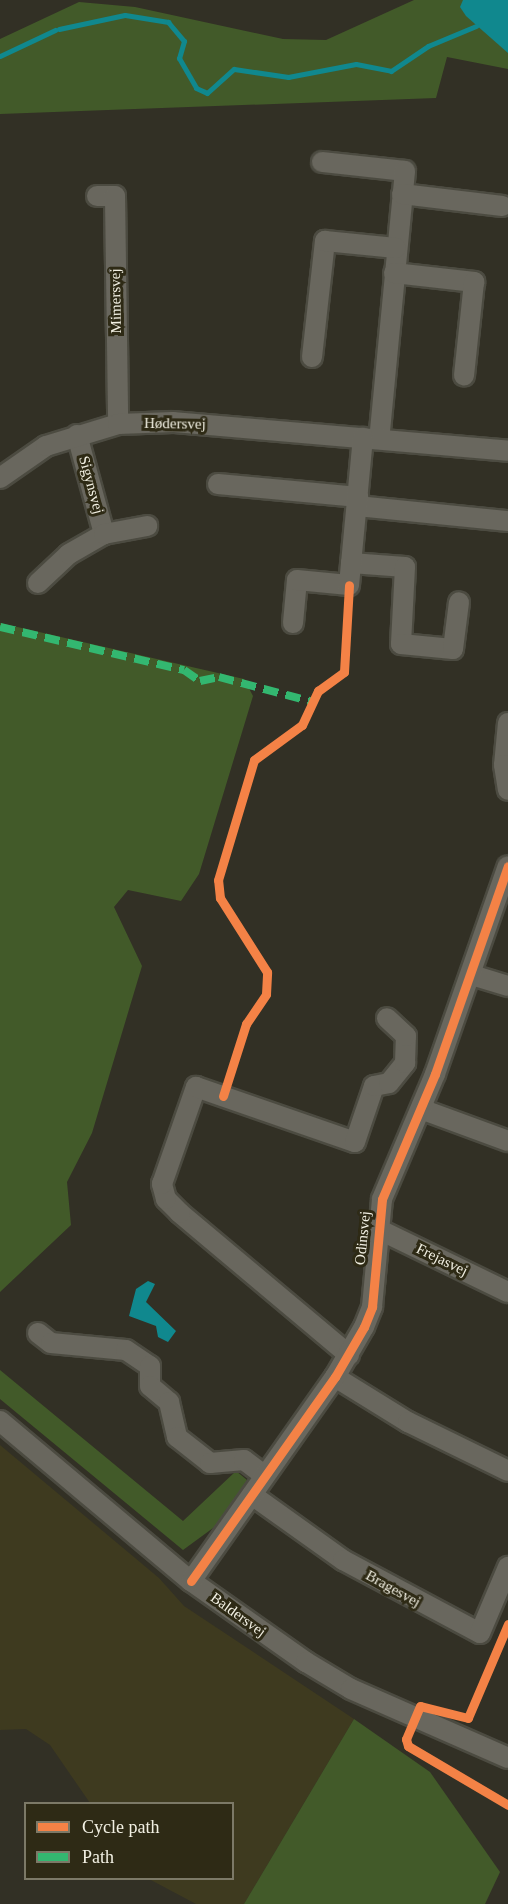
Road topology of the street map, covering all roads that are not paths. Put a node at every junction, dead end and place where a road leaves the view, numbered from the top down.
1 (322, 162) dead end
2 (402, 194) junction
3 (97, 196) dead end
4 (502, 206) dead end
5 (396, 248) junction
6 (393, 273) junction
7 (312, 357) dead end
8 (464, 375) dead end
9 (118, 424) junction
10 (77, 435) junction
11 (371, 439) junction
12 (508, 451) edge
13 (3, 470) edge
14 (218, 484) dead end
15 (357, 502) junction
16 (508, 521) edge
17 (147, 526) dead end
18 (104, 534) junction
19 (351, 563) junction
20 (38, 583) dead end
21 (459, 602) dead end
22 (293, 623) dead end
23 (508, 727) edge
24 (508, 790) edge
25 (508, 866) edge
26 (472, 975) junction
27 (508, 986) edge
28 (387, 1018) dead end
29 (405, 1063) junction
30 (435, 1074) junction
31 (422, 1109) junction
32 (508, 1141) edge
33 (376, 1228) junction
34 (508, 1292) edge
35 (38, 1333) dead end
36 (349, 1354) junction
37 (335, 1377) junction
38 (0, 1421) edge
39 (508, 1471) edge
40 (265, 1476) junction
41 (252, 1495) junction
42 (508, 1566) edge
43 (191, 1581) junction
44 (508, 1758) edge

1 - 2 street
2 - 4 street
2 - 5 street
3 - 9 street, Mimersvej
5 - 6 street
5 - 7 street
6 - 8 street
6 - 11 street
9 - 10 street, Hødersvej
9 - 11 street, Hødersvej
10 - 13 street, Hødersvej
10 - 18 street, Sigynsvej
11 - 12 street, Hødersvej
11 - 15 street
14 - 15 street
15 - 16 street
15 - 19 street
17 - 18 street, Sigynsvej
18 - 20 street, Sigynsvej
19 - 21 street
19 - 22 street
23 - 24 street
25 - 26 street, Odinsvej
26 - 27 street
26 - 30 street, Odinsvej
28 - 29 street
29 - 30 street
29 - 36 street
30 - 31 street, Odinsvej
31 - 32 street
31 - 33 street, Odinsvej
33 - 34 street, Frejasvej
33 - 36 street, Odinsvej
35 - 40 street
36 - 37 street, Odinsvej
37 - 39 street
37 - 40 street, Odinsvej
38 - 43 street, Baldersvej
40 - 41 street, Odinsvej
41 - 42 street, Bragesvej
41 - 43 street, Odinsvej
43 - 44 street, Baldersvej

